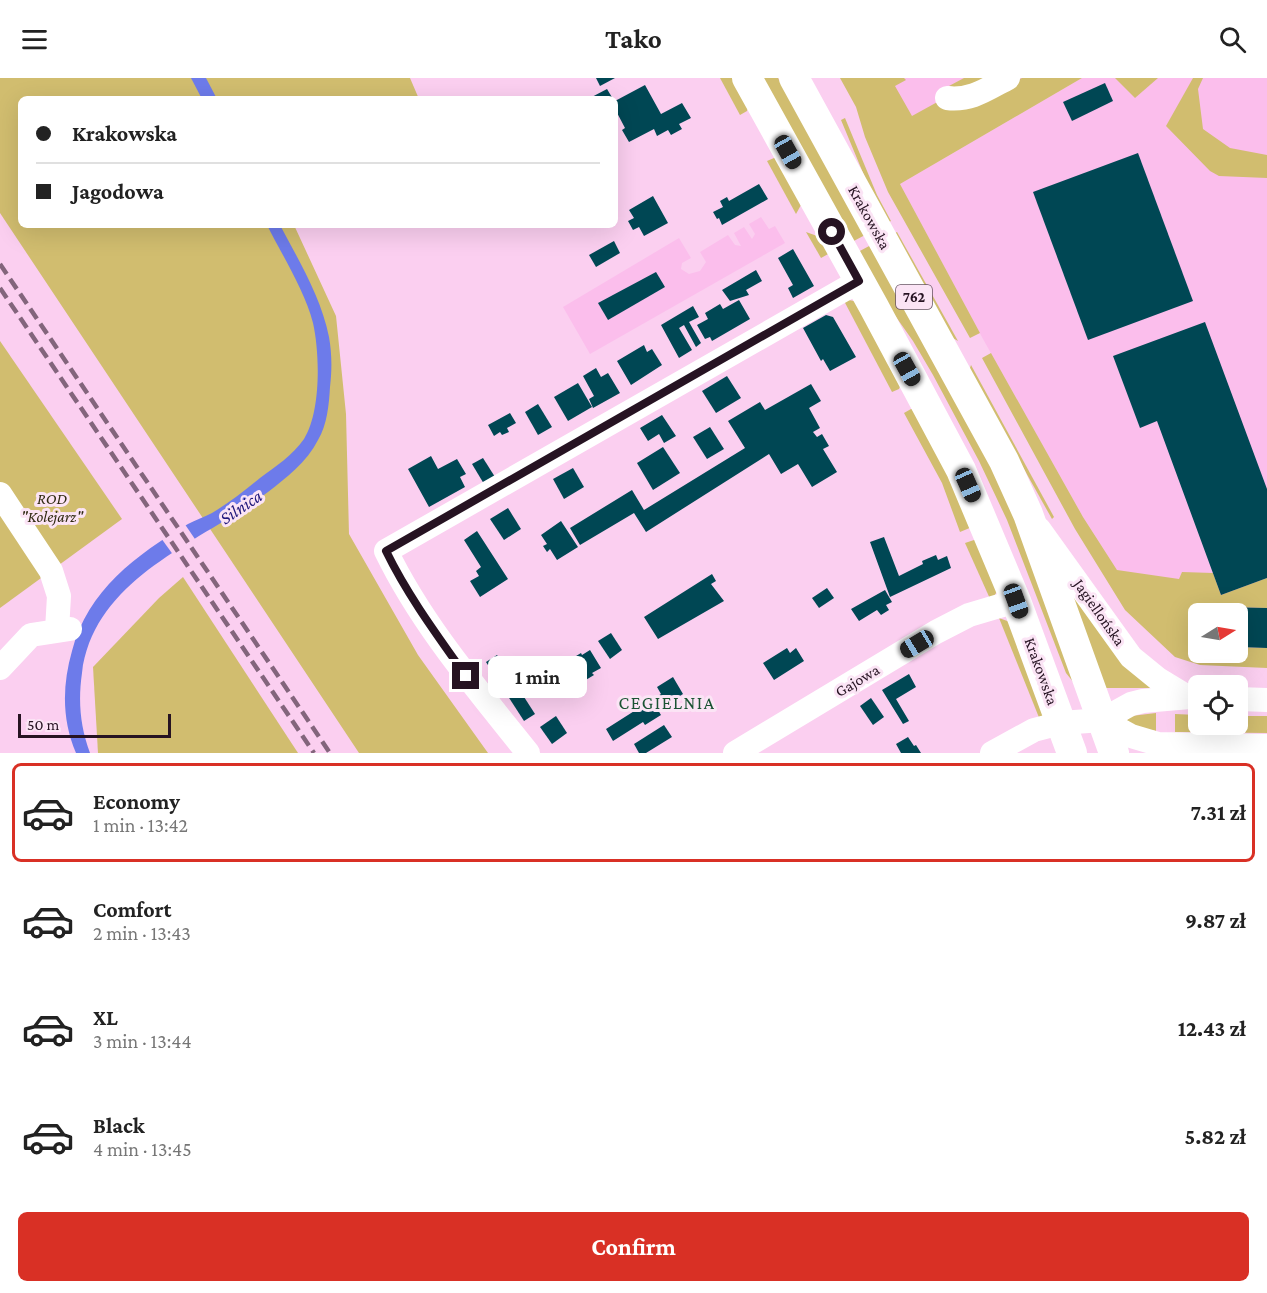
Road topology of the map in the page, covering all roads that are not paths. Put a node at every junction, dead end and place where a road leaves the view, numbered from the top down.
1 (747, 78) edge
2 (794, 78) edge
3 (1008, 78) edge
4 (947, 98) dead end
5 (859, 281) junction
6 (0, 494) edge
7 (1028, 514) junction
8 (1016, 601) junction
9 (0, 668) edge
10 (1188, 695) edge
11 (1188, 697) edge
12 (1248, 699) edge
13 (1267, 700) edge
14 (1102, 720) junction
15 (1061, 723) junction
16 (1254, 748) edge
17 (528, 753) edge
18 (735, 753) edge
19 (992, 753) edge
20 (1072, 753) edge
21 (1114, 753) edge

1 - 5 main road, Krakowska / 762
2 - 7 main road, Krakowska / 762
3 - 4 street
5 - 8 main road, Krakowska / 762
5 - 17 street
6 - 9 street
7 - 10 street, Jagiellońska
7 - 14 main road, Krakowska / 762
8 - 15 main road, Krakowska / 762
8 - 18 street, Gajowa
11 - 14 street, Jagiellońska
12 - 13 street
14 - 15 street, Jagiellońska
14 - 16 street
14 - 21 main road, Krakowska / 762
15 - 19 street, Jagiellońska
15 - 20 main road, Krakowska / 762

